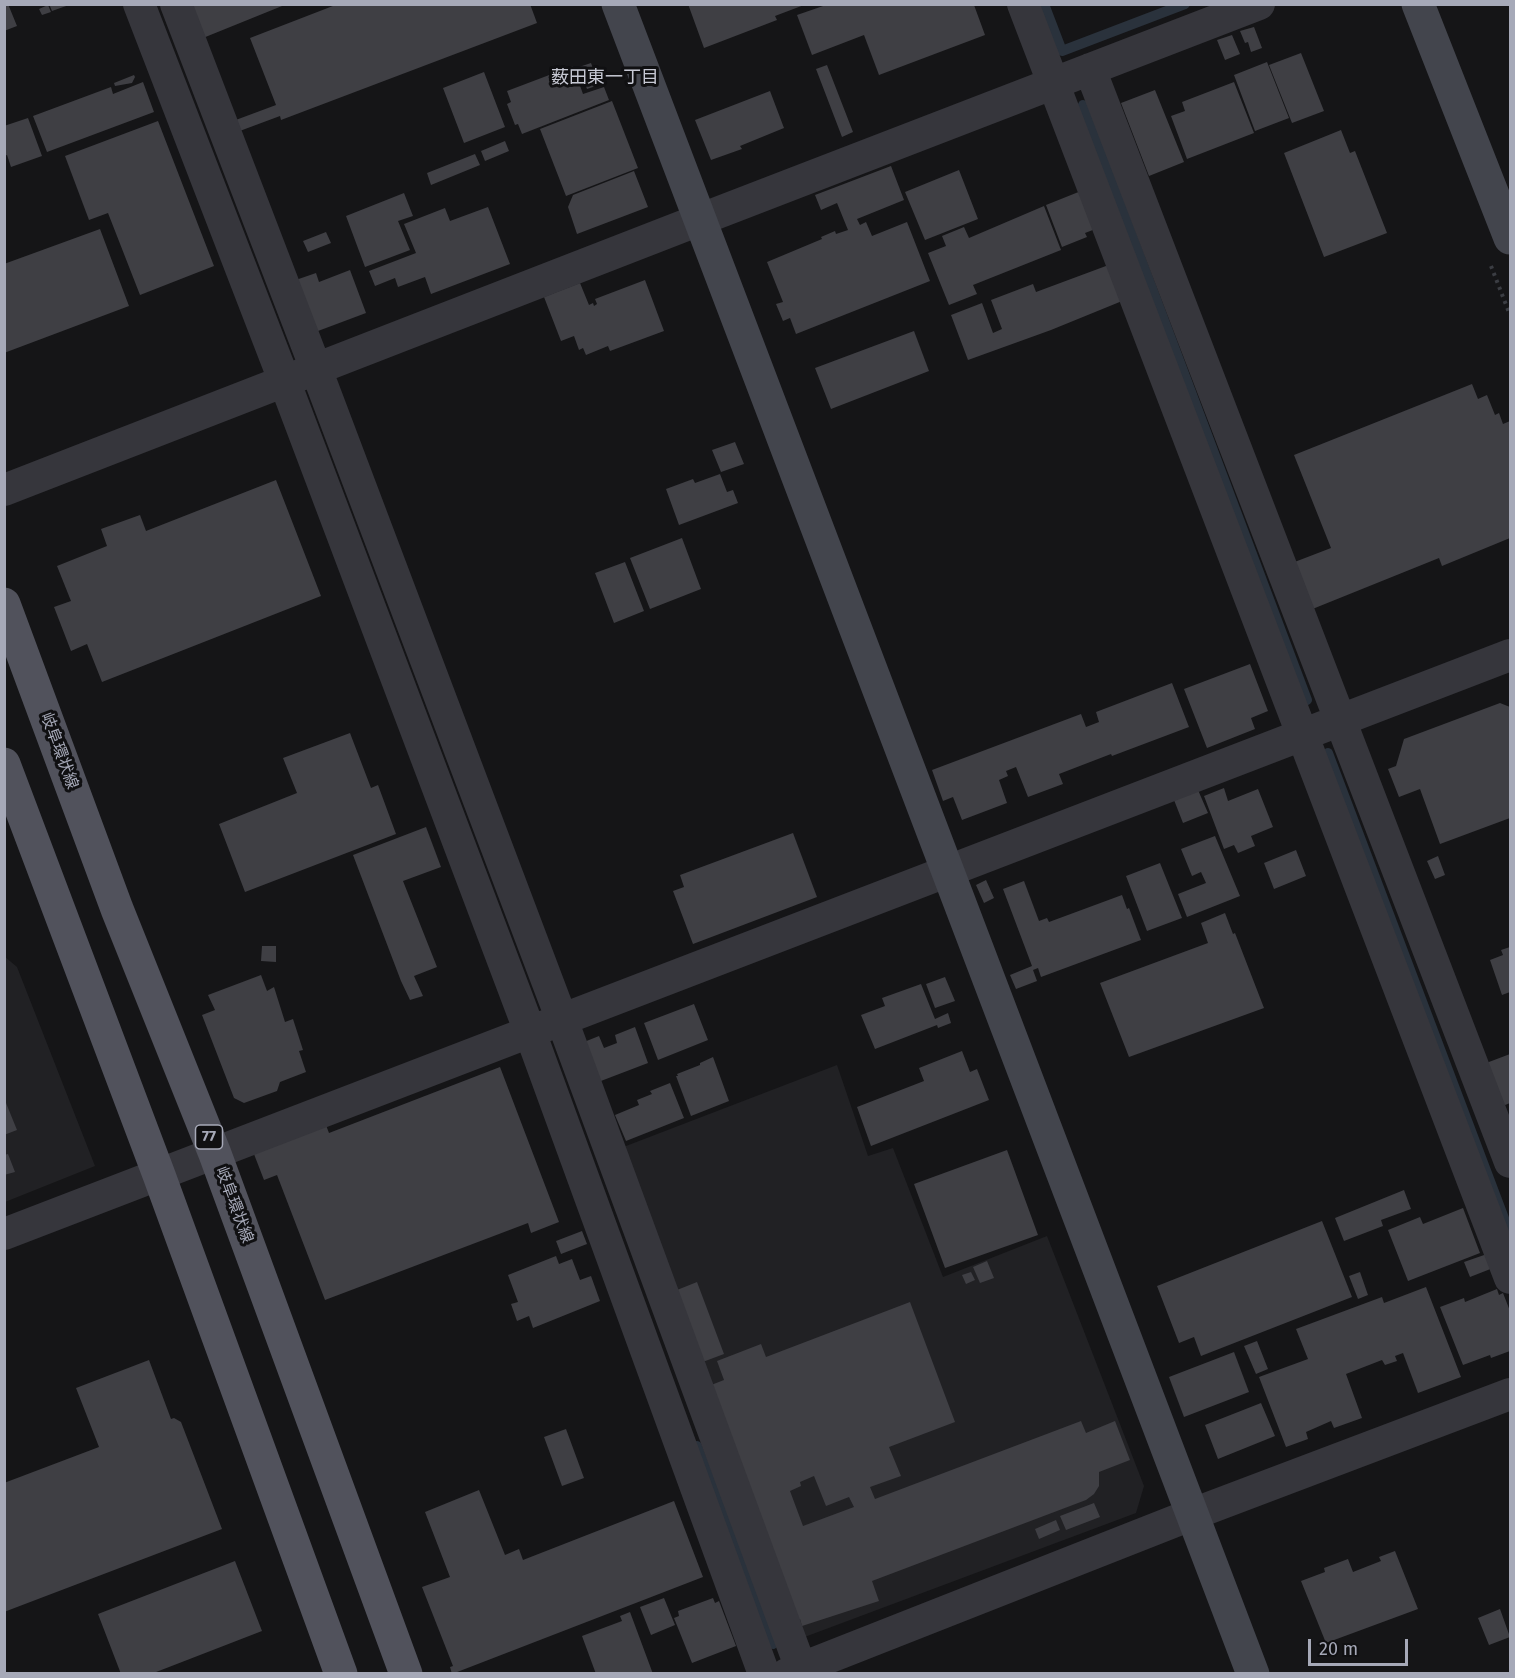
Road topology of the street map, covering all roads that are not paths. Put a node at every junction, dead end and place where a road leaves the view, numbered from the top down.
1 (140, 4) edge
2 (176, 4) edge
3 (618, 4) edge
4 (1023, 4) edge
5 (1259, 4) edge
6 (1419, 4) edge
7 (1090, 69) junction
8 (1053, 83) junction
9 (699, 219) junction
10 (1510, 238) edge
11 (316, 369) junction
12 (284, 380) junction
13 (4, 490) edge
14 (4, 604) edge
15 (1510, 655) edge
16 (1340, 720) junction
17 (1304, 734) junction
18 (4, 764) edge
19 (948, 871) junction
20 (562, 1020) junction
21 (530, 1032) junction
22 (215, 1154) junction
23 (1510, 1162) edge
24 (159, 1174) junction
25 (4, 1234) edge
26 (1510, 1278) edge
27 (1510, 1394) edge
28 (1192, 1514) junction
29 (797, 1672) edge
30 (342, 1674) edge
31 (406, 1674) edge
32 (764, 1674) edge
33 (1253, 1674) edge

1 - 12 street
2 - 11 street
3 - 9 street
4 - 8 street
5 - 7 street
6 - 10 street
7 - 8 street
7 - 16 street
8 - 9 street
8 - 17 street
9 - 11 street
9 - 19 street
11 - 12 street
11 - 20 street
12 - 13 street
12 - 21 street
14 - 22 main road, 岐阜環状線 / 77
15 - 16 street
16 - 17 street
16 - 23 street
17 - 19 street
17 - 26 street
18 - 24 main road
19 - 20 street
19 - 28 street
20 - 21 street
20 - 29 street
21 - 22 street
21 - 32 street
22 - 24 street
22 - 31 main road, 岐阜環状線 / 77
24 - 25 street
24 - 30 main road
27 - 28 street
28 - 29 street
28 - 33 street

